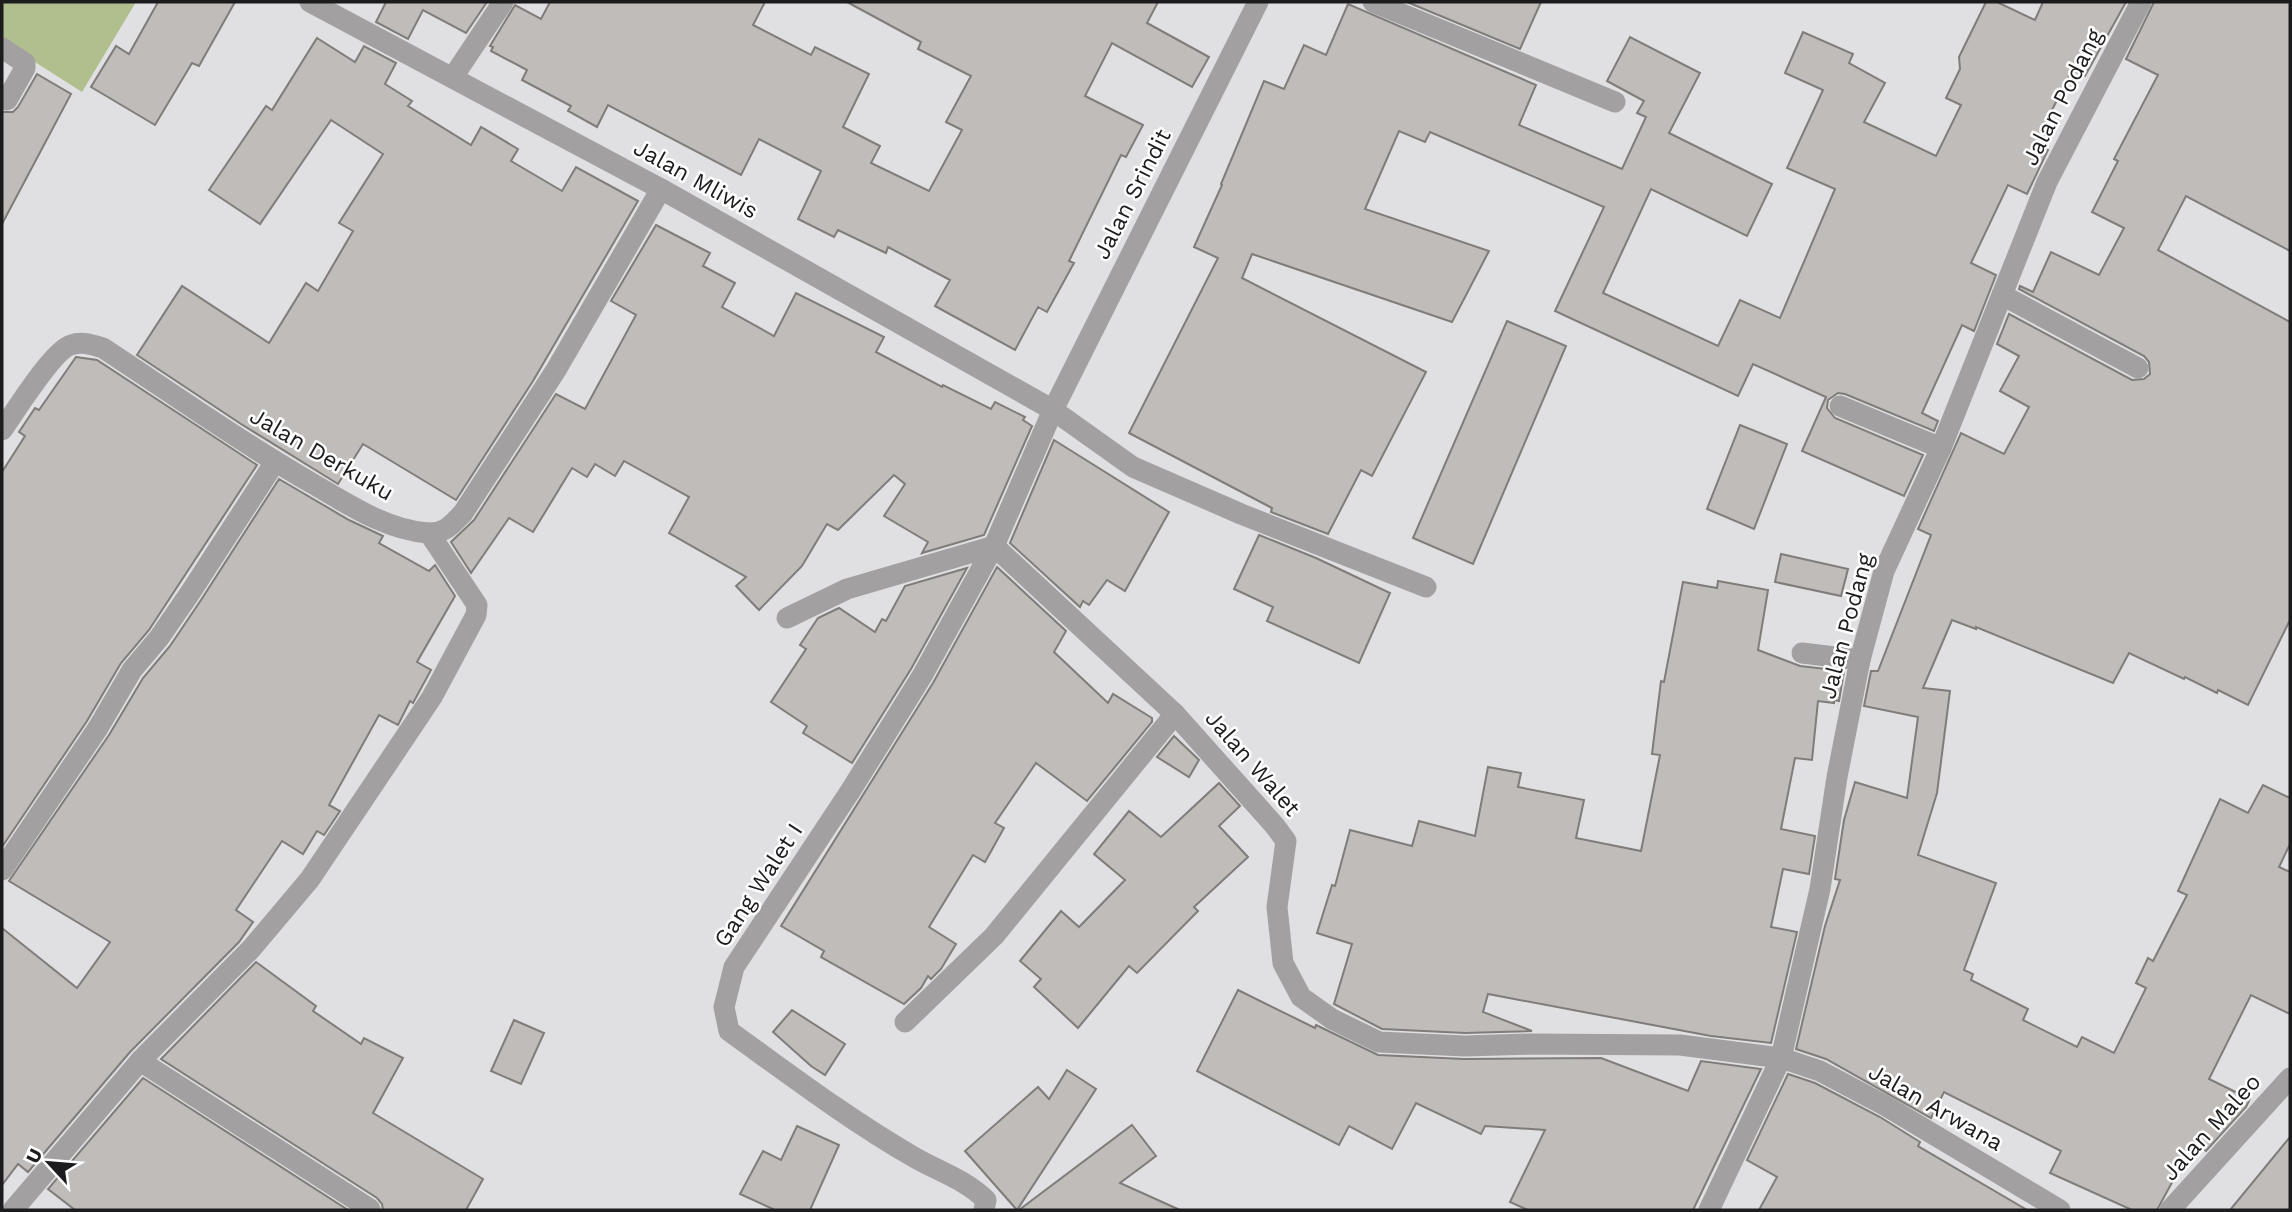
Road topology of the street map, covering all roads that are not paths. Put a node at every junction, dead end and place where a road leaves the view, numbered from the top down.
1 (310, 2) edge
2 (503, 2) edge
3 (1258, 2) edge
4 (1373, 2) edge
5 (2141, 2) edge
6 (2, 48) edge
7 (453, 77) junction
8 (7, 100) dead end
9 (1615, 102) dead end
10 (661, 189) junction
11 (2002, 295) junction
12 (2138, 368) dead end
13 (1840, 406) dead end
14 (1053, 410) junction
15 (2, 430) edge
16 (1941, 448) junction
17 (275, 462) junction
18 (429, 533) junction
19 (994, 546) junction
20 (1426, 587) dead end
21 (788, 618) dead end
22 (1802, 653) dead end
23 (1860, 660) junction
24 (1175, 714) junction
25 (2, 870) edge
26 (905, 1021) dead end
27 (1781, 1058) junction
28 (140, 1061) junction
29 (2290, 1078) edge
30 (985, 1205) edge
31 (370, 1209) edge
32 (13, 1210) edge
33 (1709, 1210) edge
34 (2060, 1210) edge
35 (2170, 1210) edge

1 - 7 street, Jalan Mliwis
2 - 7 street
3 - 14 street, Jalan Srindit
4 - 9 street
5 - 11 street, Jalan Podang
6 - 8 street
7 - 10 street, Jalan Mliwis
10 - 14 street, Jalan Mliwis
10 - 18 street
11 - 12 street
11 - 16 street, Jalan Podang
13 - 16 street
14 - 19 street
14 - 20 street, Jalan Mliwis
15 - 17 street, Jalan Derkuku
16 - 23 street, Jalan Podang
17 - 18 street, Jalan Derkuku
17 - 25 street
18 - 28 street
19 - 21 street
19 - 24 street, Jalan Walet
19 - 30 street, Gang Walet I
22 - 23 street
23 - 27 street, Jalan Podang
24 - 26 street
24 - 27 street, Jalan Walet
27 - 33 street, Jalan Podang
27 - 34 street, Jalan Arwana
28 - 31 street
28 - 32 street
29 - 35 street, Jalan Maleo

